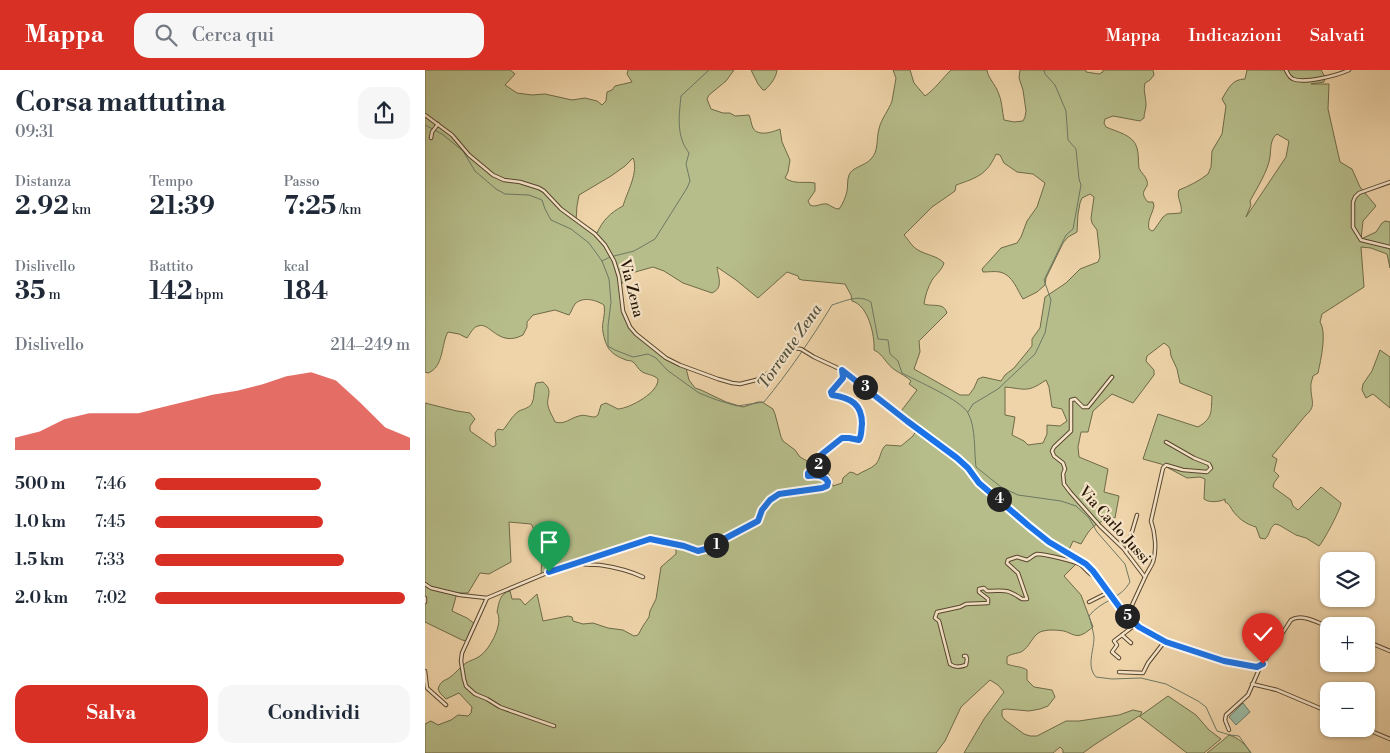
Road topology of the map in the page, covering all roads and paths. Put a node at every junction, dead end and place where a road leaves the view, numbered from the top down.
1 (1286, 70) edge
2 (1349, 70) edge
3 (425, 114) edge
4 (437, 125) junction
5 (431, 138) dead end
6 (1390, 182) edge
7 (1390, 247) edge
8 (842, 370) junction
9 (1112, 377) dead end
10 (1166, 442) dead end
11 (1137, 515) dead end
12 (1126, 552) junction
13 (580, 563) junction
14 (643, 577) dead end
15 (1097, 577) junction
16 (1145, 577) junction
17 (425, 584) edge
18 (1108, 594) junction
19 (487, 598) junction
20 (1089, 602) dead end
21 (1127, 616) junction
22 (1320, 624) edge
23 (1135, 625) junction
24 (1122, 635) junction
25 (1165, 641) junction
26 (1131, 643) dead end
27 (1375, 645) edge
28 (1390, 651) edge
29 (963, 656) dead end
30 (1119, 658) dead end
31 (1261, 665) junction
32 (425, 671) edge
33 (1119, 672) dead end
34 (1252, 684) junction
35 (446, 705) dead end
36 (1320, 708) edge
37 (554, 726) dead end
38 (1229, 730) dead end
39 (1375, 732) edge
40 (1390, 739) edge

1 - 2 street
3 - 4 street, Via Zena
4 - 5 street
4 - 8 street, Via Zena
6 - 7 street
8 - 13 street
8 - 15 street
9 - 12 street, Via Carlo Jussi
10 - 16 street
11 - 12 street
12 - 16 street, Via Carlo Jussi
13 - 14 street
13 - 19 street
15 - 18 street
15 - 29 street
16 - 21 street, Via Carlo Jussi
17 - 19 street
18 - 20 street
18 - 21 street
19 - 37 street
21 - 23 street
22 - 31 street
23 - 24 street
23 - 25 street
24 - 26 street
24 - 30 street
25 - 31 street
25 - 33 street
27 - 28 street
31 - 34 street
32 - 35 street
34 - 36 street
34 - 38 street
39 - 40 street

